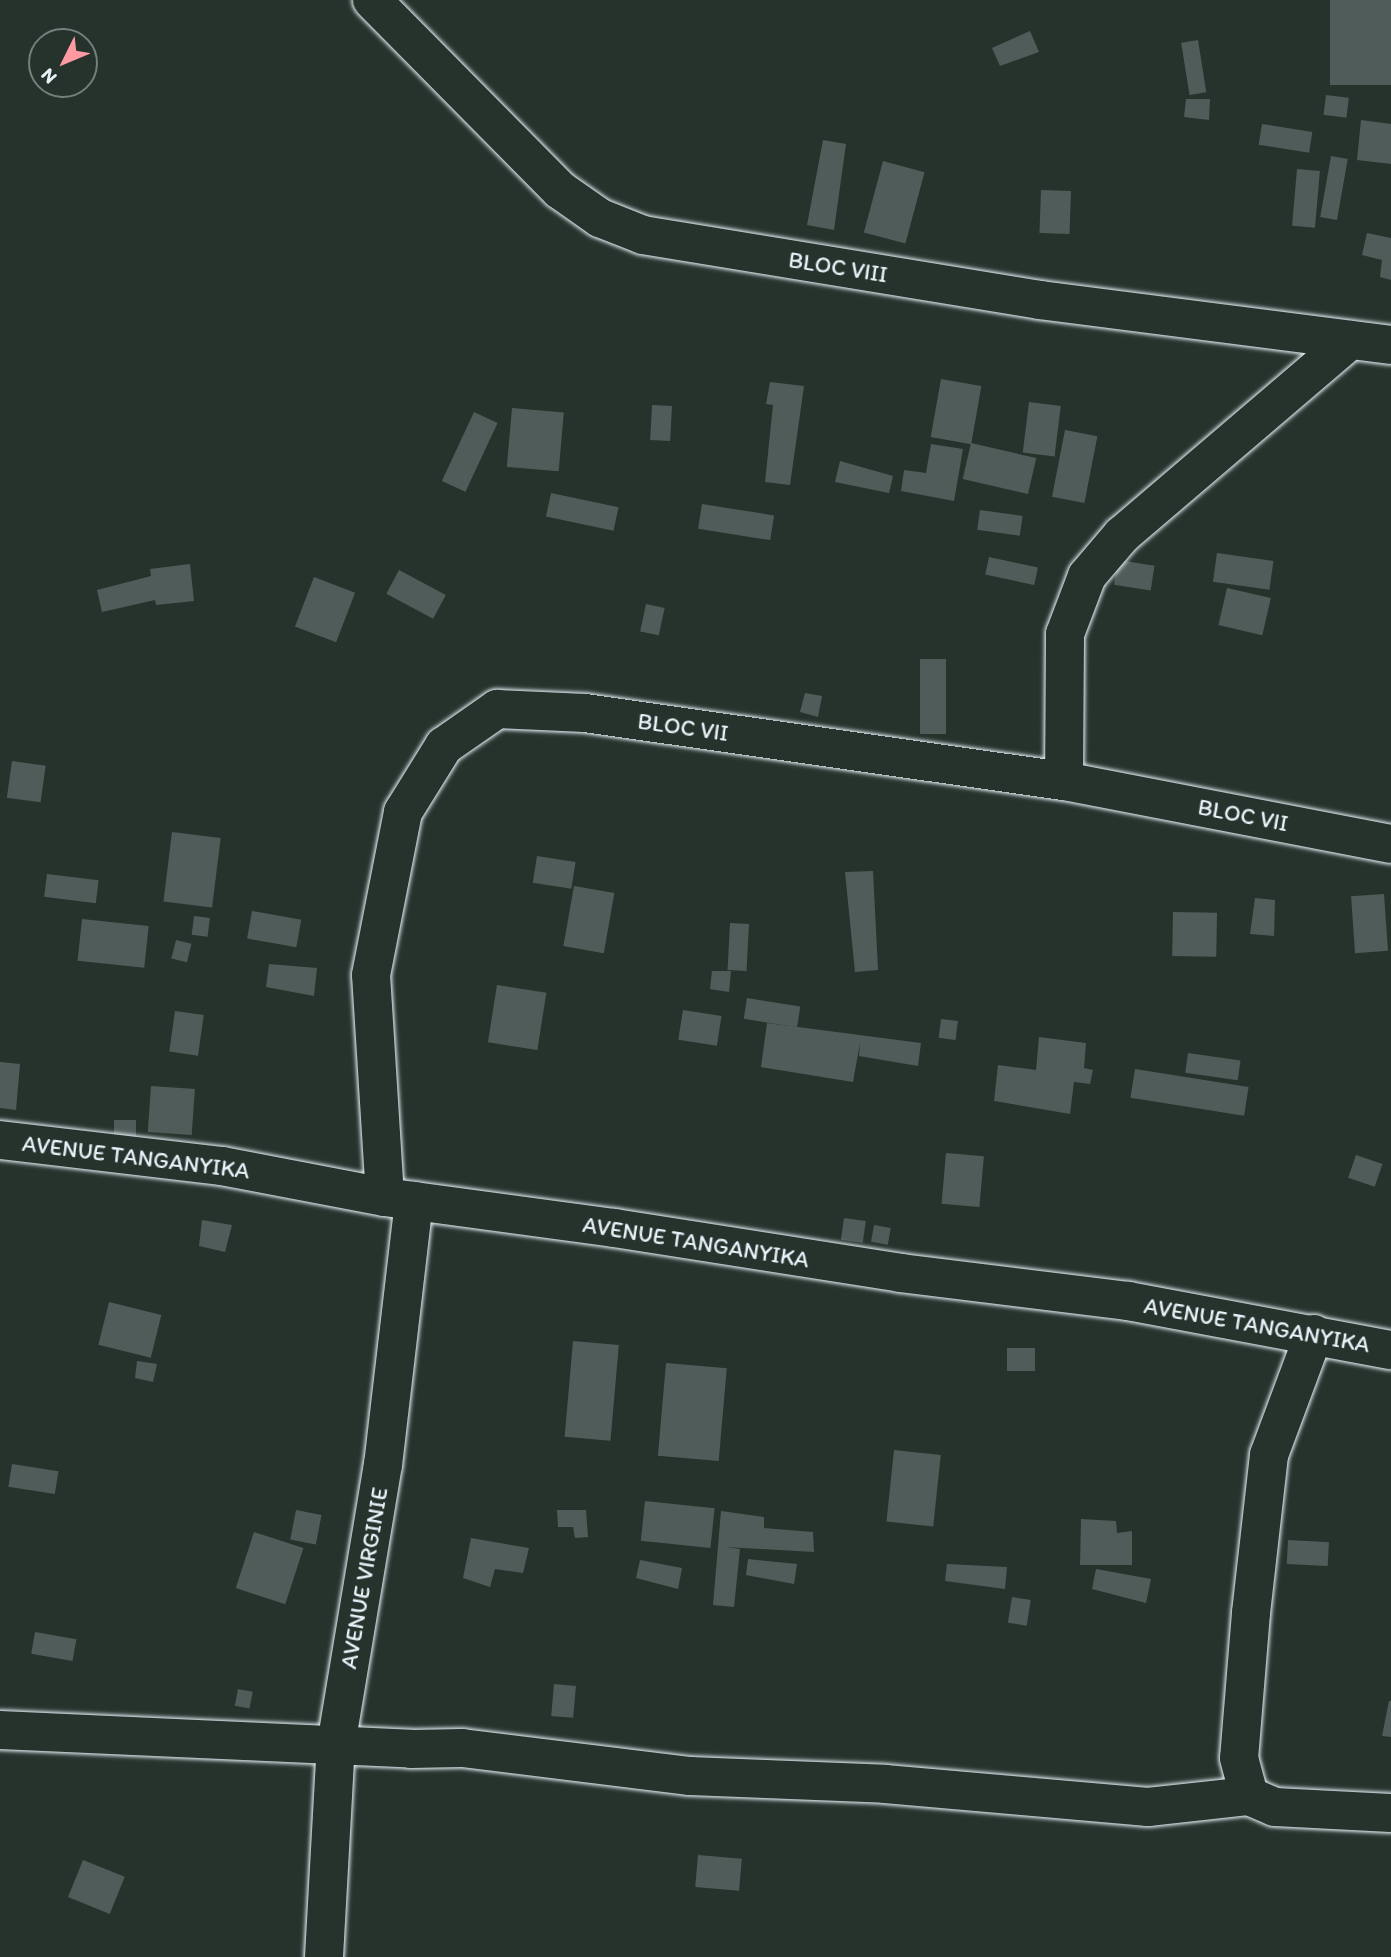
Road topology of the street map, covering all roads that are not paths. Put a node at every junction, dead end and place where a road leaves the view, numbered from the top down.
1 (372, 0) edge
2 (1350, 340) junction
3 (1391, 345) edge
4 (1064, 782) junction
5 (1391, 844) edge
6 (0, 1140) edge
7 (399, 1199) junction
8 (1314, 1334) junction
9 (1391, 1350) edge
10 (0, 1730) edge
11 (336, 1745) junction
12 (1249, 1796) junction
13 (1391, 1813) edge
14 (324, 1957) edge

1 - 2 street, BLOC VIII
2 - 3 street, BLOC VIII
2 - 4 street
4 - 5 street, BLOC VII
4 - 7 street, BLOC VII
6 - 7 street, AVENUE TANGANYIKA
7 - 8 street, AVENUE TANGANYIKA
7 - 11 street, AVENUE VIRGINIE
8 - 9 street, AVENUE TANGANYIKA
8 - 12 street
10 - 11 street
11 - 12 street
11 - 14 street, AVENUE VIRGINIE
12 - 13 street

